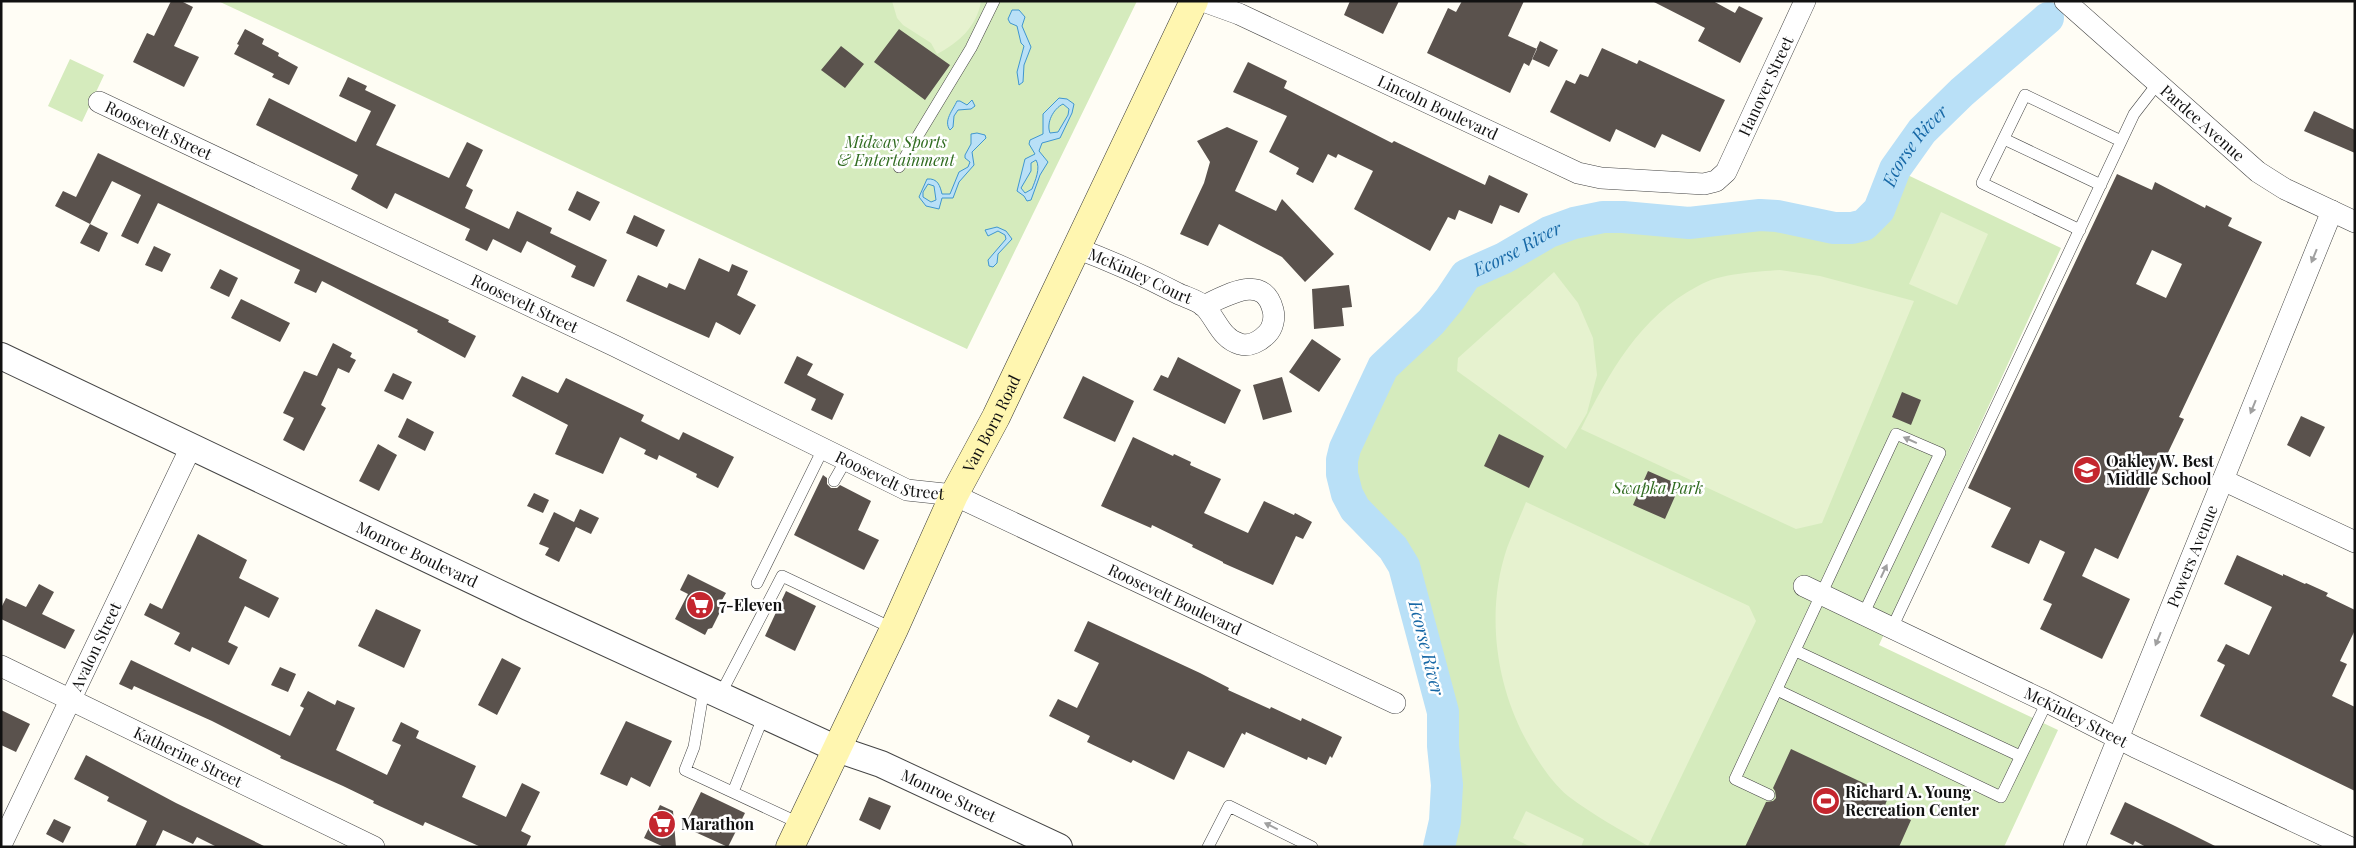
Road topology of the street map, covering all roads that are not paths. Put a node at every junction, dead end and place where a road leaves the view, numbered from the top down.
1 (994, 1) edge
2 (1194, 1) edge
3 (1203, 1) edge
4 (1805, 1) edge
5 (2070, 5) edge
6 (2158, 84) junction
7 (99, 102) dead end
8 (2004, 139) junction
9 (2121, 141) junction
10 (898, 167) dead end
11 (1726, 172) joint
12 (2101, 185) junction
13 (2332, 211) junction
14 (2355, 222) edge
15 (2080, 230) junction
16 (1076, 248) junction
17 (1203, 306) dead end
18 (1, 356) edge
19 (191, 447) junction
20 (823, 449) junction
21 (846, 460) junction
22 (2223, 480) junction
23 (834, 482) dead end
24 (954, 496) junction
25 (2355, 542) edge
26 (757, 583) dead end
27 (1813, 591) junction
28 (1864, 615) junction
29 (1892, 628) junction
30 (894, 629) junction
31 (1796, 651) junction
32 (1, 666) edge
33 (1778, 690) junction
34 (712, 691) junction
35 (70, 700) junction
36 (2047, 702) junction
37 (1395, 704) dead end
38 (764, 715) junction
39 (2118, 738) junction
40 (837, 749) junction
41 (2020, 756) junction
42 (733, 792) junction
43 (1770, 795) dead end
44 (796, 835) edge
45 (1, 845) edge
46 (374, 847) edge
47 (1059, 847) edge
48 (1208, 847) edge
49 (1312, 847) edge
50 (2074, 847) edge
51 (2350, 847) edge

1 - 10 lane
2 - 16 main road, Van Born Road
3 - 11 street, Lincoln Boulevard
4 - 11 street, Hanover Street
5 - 6 street, Pardee Avenue
6 - 9 lane
6 - 13 street, Pardee Avenue
7 - 20 street, Roosevelt Street
8 - 9 lane
8 - 12 lane
8 - 15 lane
9 - 12 lane
12 - 15 lane
13 - 14 street, Pardee Avenue
13 -> 22 street, Powers Avenue
15 - 29 lane
16 - 17 street, McKinley Court
16 - 24 main road, Van Born Road
18 - 19 street, Monroe Boulevard
19 - 34 street, Monroe Boulevard
19 - 35 street, Avalon Street
20 - 21 street, Roosevelt Street
20 - 26 lane
21 - 23 lane
21 - 24 street, Roosevelt Street
22 - 25 street
22 -> 39 street, Powers Avenue
24 - 30 main road, Van Born Road
24 - 37 street, Roosevelt Boulevard
27 - 28 street, McKinley Street
28 -> 27 lane
27 - 31 lane
28 - 29 street, McKinley Street
29 - 36 street, McKinley Street
30 - 34 lane
30 - 40 main road, Van Born Road
31 - 33 lane
31 - 41 lane
32 - 35 street, Katherine Street
33 - 41 lane
33 - 43 lane
34 - 38 street, Monroe Boulevard
34 - 42 lane
35 - 45 street, Avalon Street
35 - 46 street, Katherine Street
36 - 39 street, McKinley Street
36 - 41 lane
38 - 40 street, Monroe Boulevard
38 - 42 lane
39 - 50 street, Powers Avenue
39 - 51 street, McKinley Street
40 - 44 main road, Van Born Road
40 - 47 street, Monroe Street
42 - 44 lane
49 -> 48 lane

